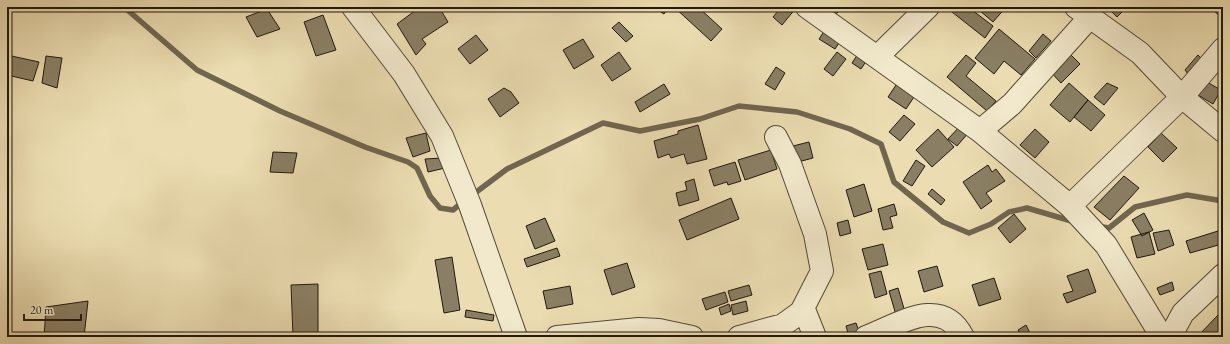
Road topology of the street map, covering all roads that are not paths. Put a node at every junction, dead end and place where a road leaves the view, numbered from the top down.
1 (353, 7) edge
2 (807, 7) edge
3 (928, 7) edge
4 (1083, 12) edge
5 (1223, 48) edge
6 (878, 56) junction
7 (1182, 97) junction
8 (980, 131) junction
9 (1223, 131) edge
10 (776, 137) dead end
11 (1070, 206) junction
12 (1223, 275) edge
13 (801, 312) junction
14 (516, 337) edge
15 (557, 337) edge
16 (692, 337) edge
17 (739, 337) edge
18 (815, 337) edge
19 (866, 337) edge
20 (963, 337) edge
21 (1162, 337) edge
22 (1170, 337) edge

1 - 14 street
2 - 6 street
3 - 6 street
4 - 7 street
4 - 8 street
5 - 7 street
6 - 8 street
7 - 9 street
7 - 11 street
8 - 11 street
10 - 13 street
11 - 21 street
12 - 22 street
13 - 17 street
13 - 18 street
15 - 16 street
19 - 20 street

